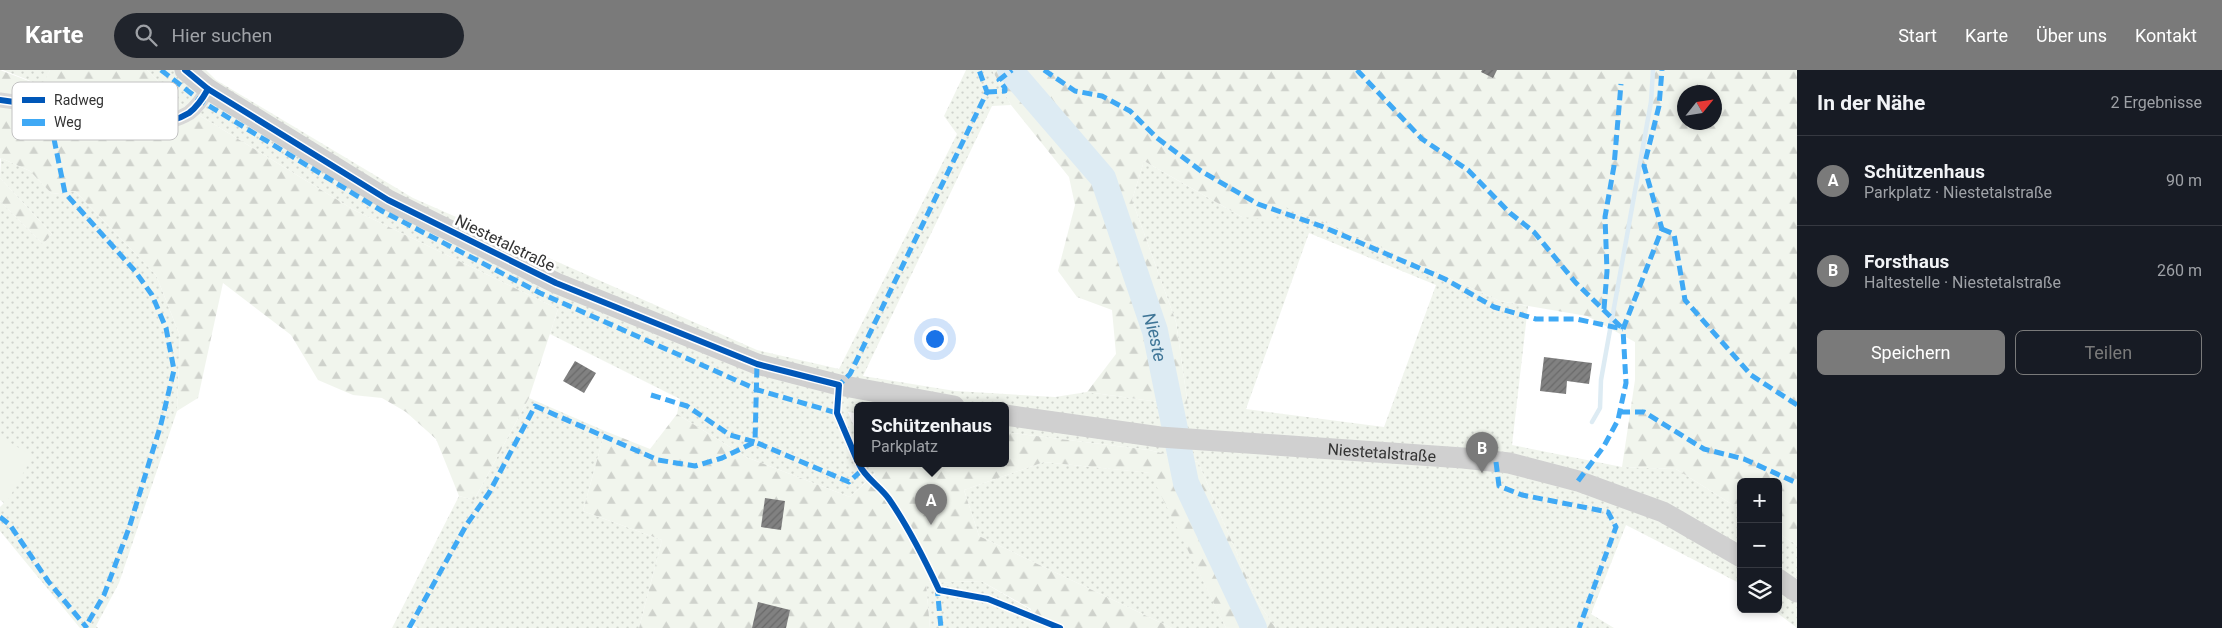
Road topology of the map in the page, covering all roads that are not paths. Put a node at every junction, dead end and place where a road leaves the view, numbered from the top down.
1 (186, 70) edge
2 (208, 89) junction
3 (178, 117) edge
4 (933, 402) edge
5 (1009, 416) edge
6 (1737, 555) edge
7 (1782, 582) edge
8 (1797, 592) edge

1 - 2 main road, Niestetalstraße
2 - 3 street
2 - 4 main road, Niestetalstraße
5 - 6 main road, Niestetalstraße
7 - 8 main road

